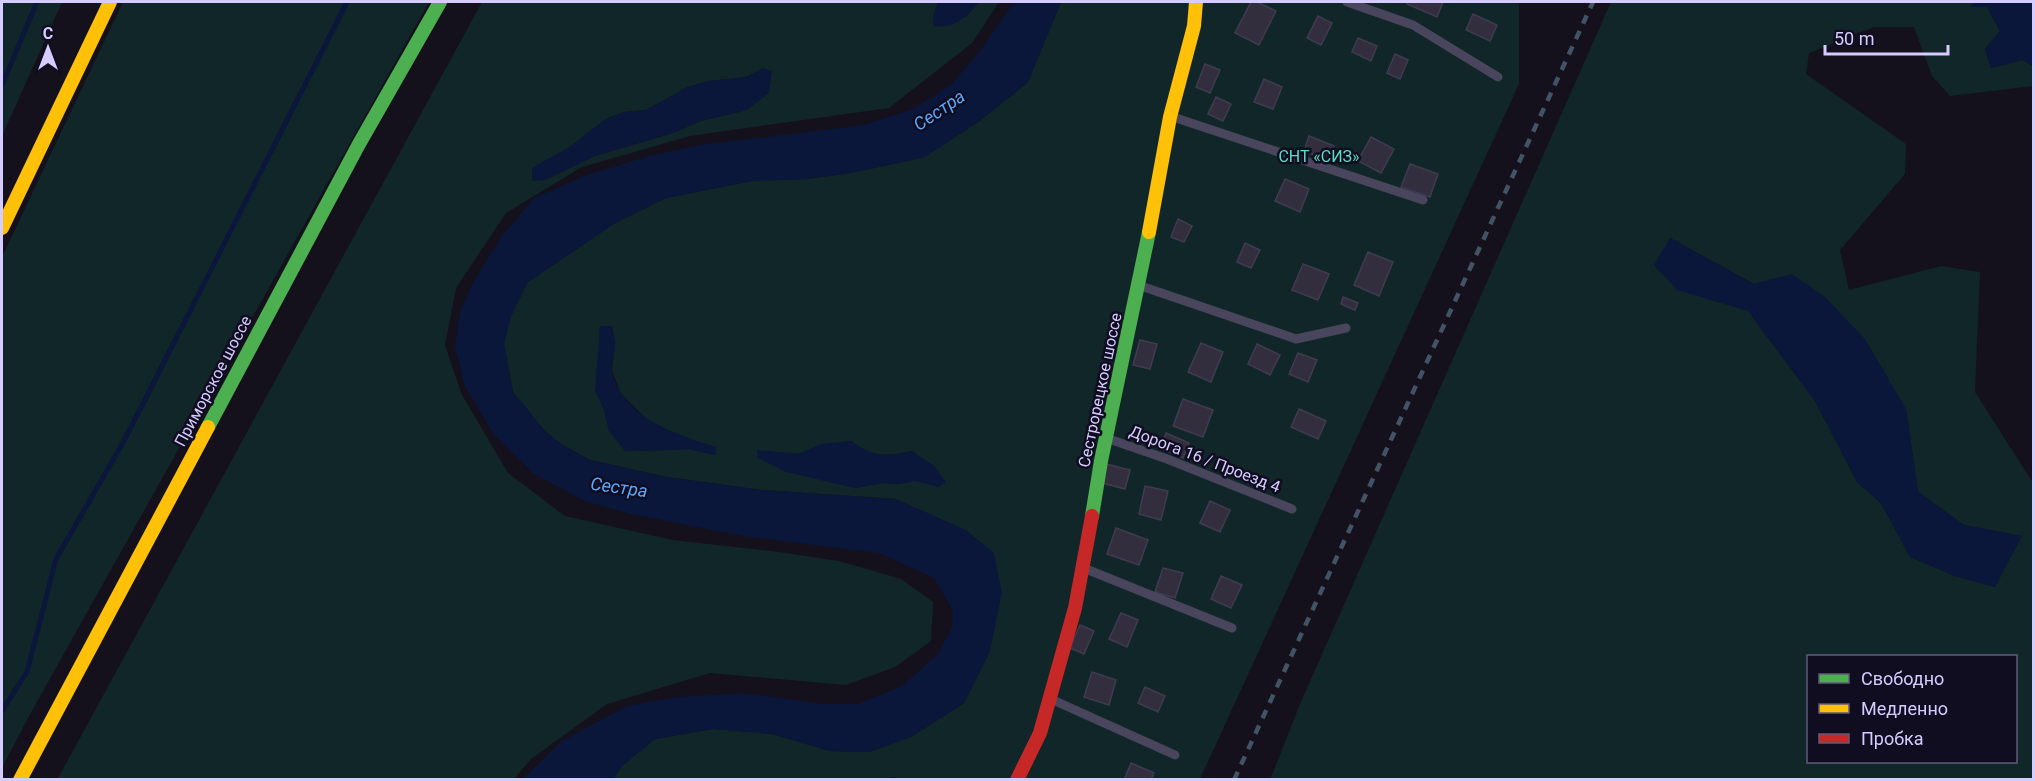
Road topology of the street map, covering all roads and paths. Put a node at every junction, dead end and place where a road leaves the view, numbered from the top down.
1 (110, 2) edge
2 (440, 2) edge
3 (1196, 2) edge
4 (1347, 2) edge
5 (1498, 77) dead end
6 (1170, 117) junction
7 (1423, 200) dead end
8 (2, 228) edge
9 (1139, 285) junction
10 (1346, 328) dead end
11 (1107, 438) junction
12 (1292, 509) dead end
13 (1084, 568) junction
14 (1232, 628) dead end
15 (1050, 699) junction
16 (1175, 755) dead end
17 (20, 780) edge
18 (1017, 780) edge

1 - 8 main road
2 - 17 main road, Приморское шоссе
3 - 6 main road, Сестрорецкое шоссе
4 - 5 lane
6 - 7 lane
6 - 9 main road, Сестрорецкое шоссе
9 - 10 lane
9 - 11 main road, Сестрорецкое шоссе
11 - 12 lane, Дорога 16 / Проезд 4
11 - 13 main road, Сестрорецкое шоссе
13 - 14 lane
13 - 15 main road, Сестрорецкое шоссе
15 - 16 lane
15 - 18 main road, Сестрорецкое шоссе

